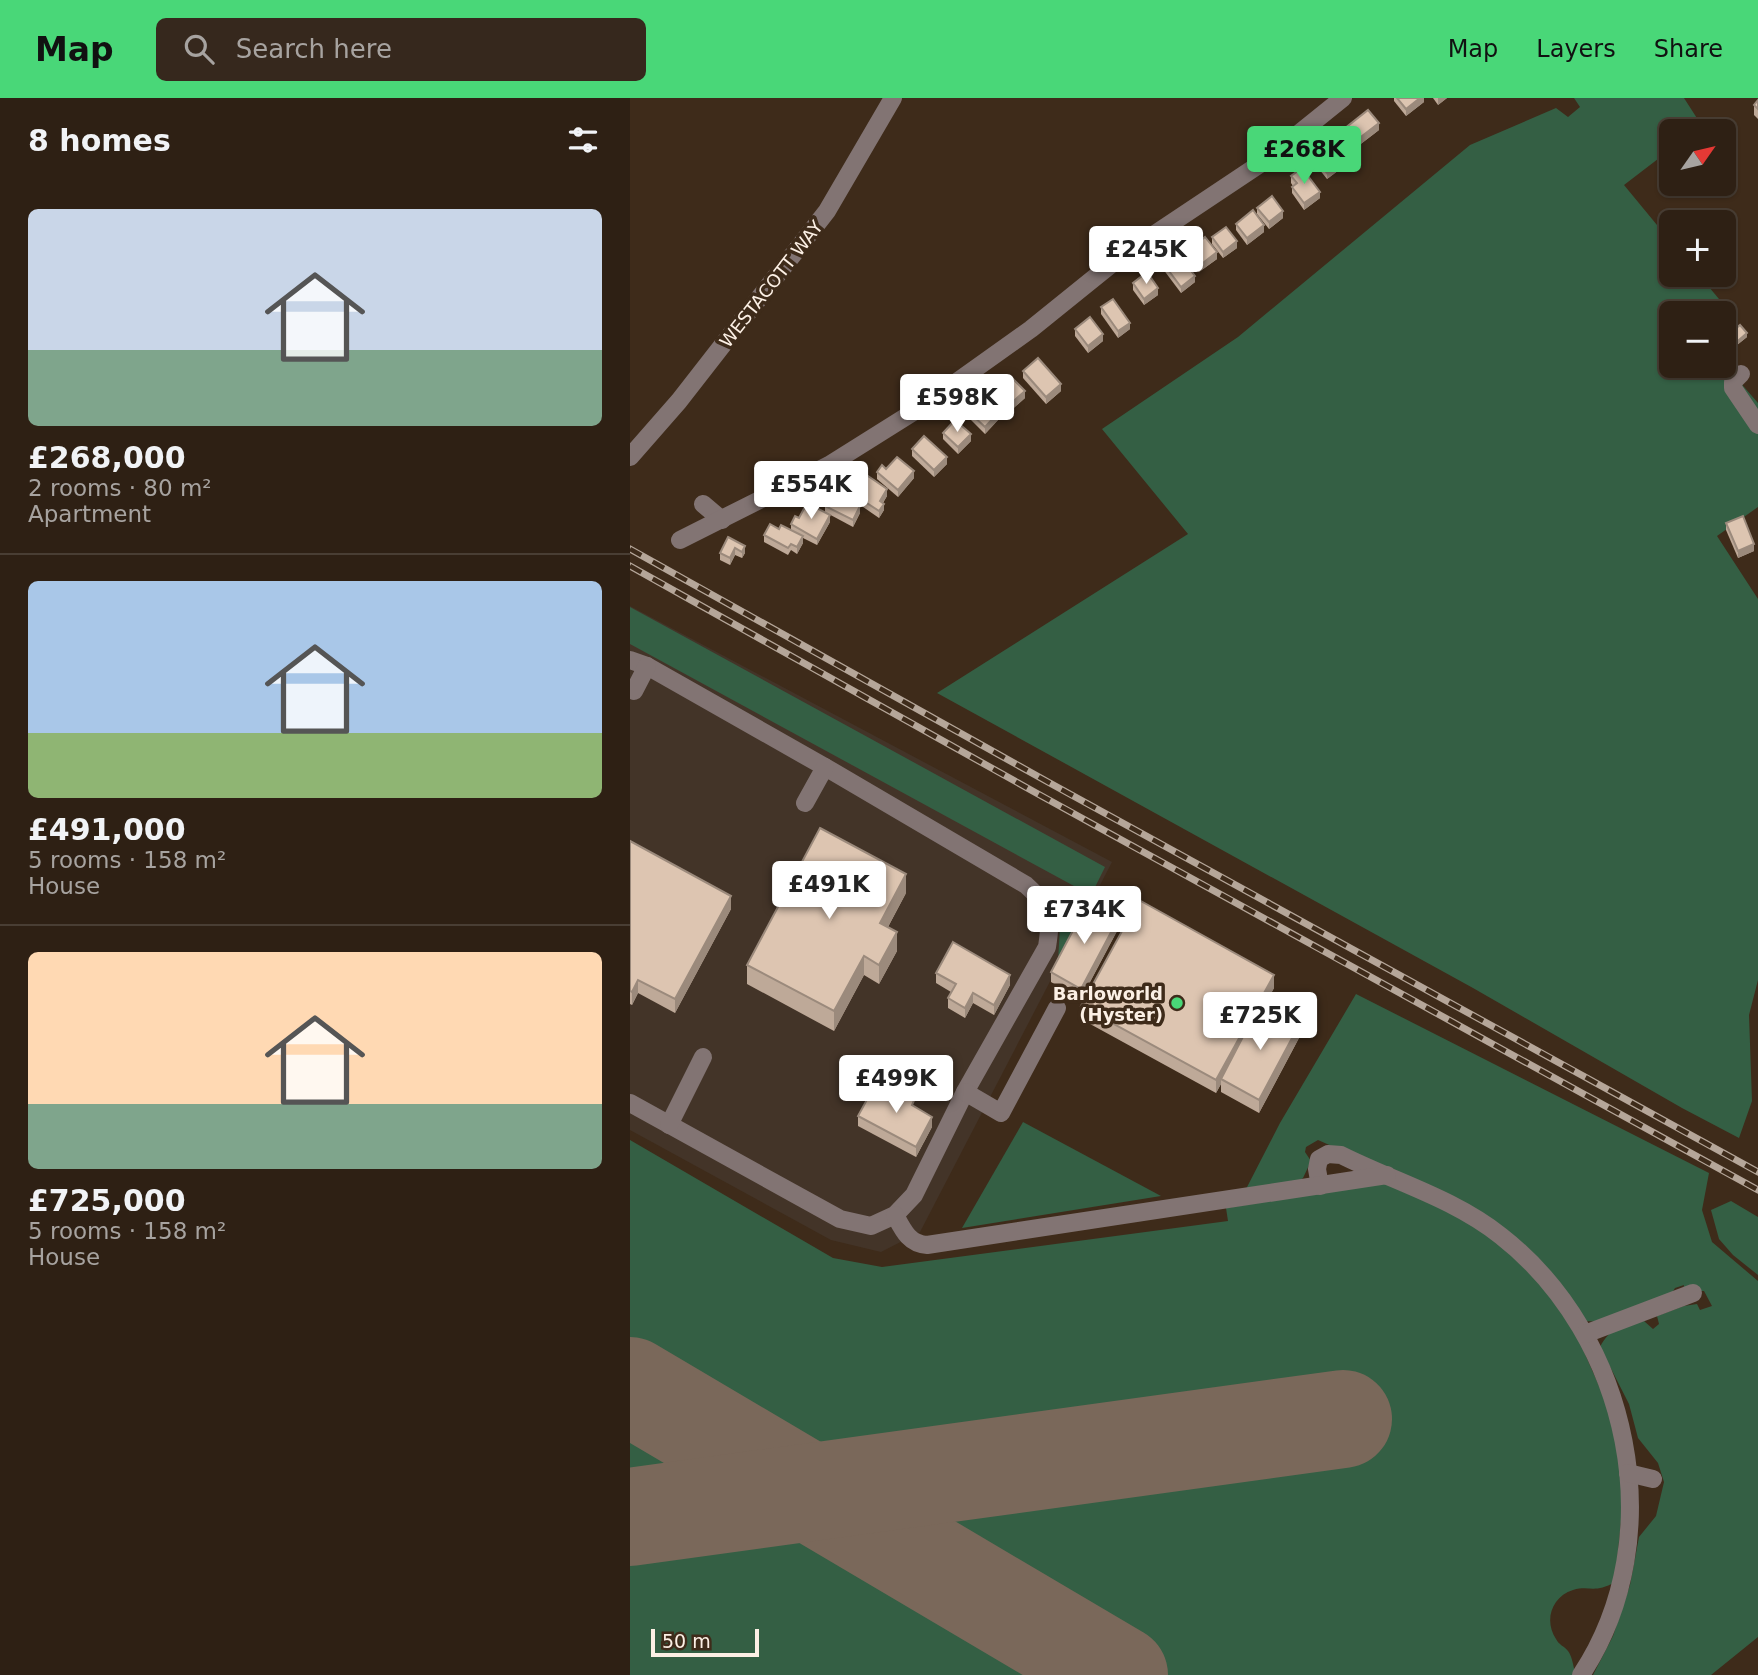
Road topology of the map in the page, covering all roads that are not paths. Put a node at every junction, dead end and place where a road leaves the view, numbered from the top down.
1 (893, 98) edge
2 (1343, 98) edge
3 (1741, 374) dead end
4 (1758, 425) edge
5 (630, 457) edge
6 (703, 504) dead end
7 (722, 520) junction
8 (681, 540) dead end
9 (630, 660) edge
10 (647, 666) junction
11 (634, 691) dead end
12 (825, 767) junction
13 (804, 803) dead end
14 (1057, 1008) dead end
15 (703, 1057) dead end
16 (965, 1092) junction
17 (630, 1103) edge
18 (669, 1125) junction
19 (1387, 1175) junction
20 (1320, 1185) junction
21 (895, 1215) junction
22 (1693, 1293) dead end
23 (1585, 1334) junction
24 (1628, 1474) junction
25 (1653, 1479) dead end
26 (1581, 1675) edge

1 - 5 street, WESTACOTT WAY
2 - 7 street
3 - 4 street
6 - 7 street
7 - 8 street
9 - 10 street
10 - 11 street
10 - 12 street
12 - 13 street
12 - 16 street
14 - 16 street
15 - 18 street
16 - 21 street
17 - 18 street
18 - 21 street
19 - 20 street
19 - 20 street
19 - 23 street
20 - 21 street
22 - 23 street
23 - 24 street
24 - 25 street
24 - 26 street

